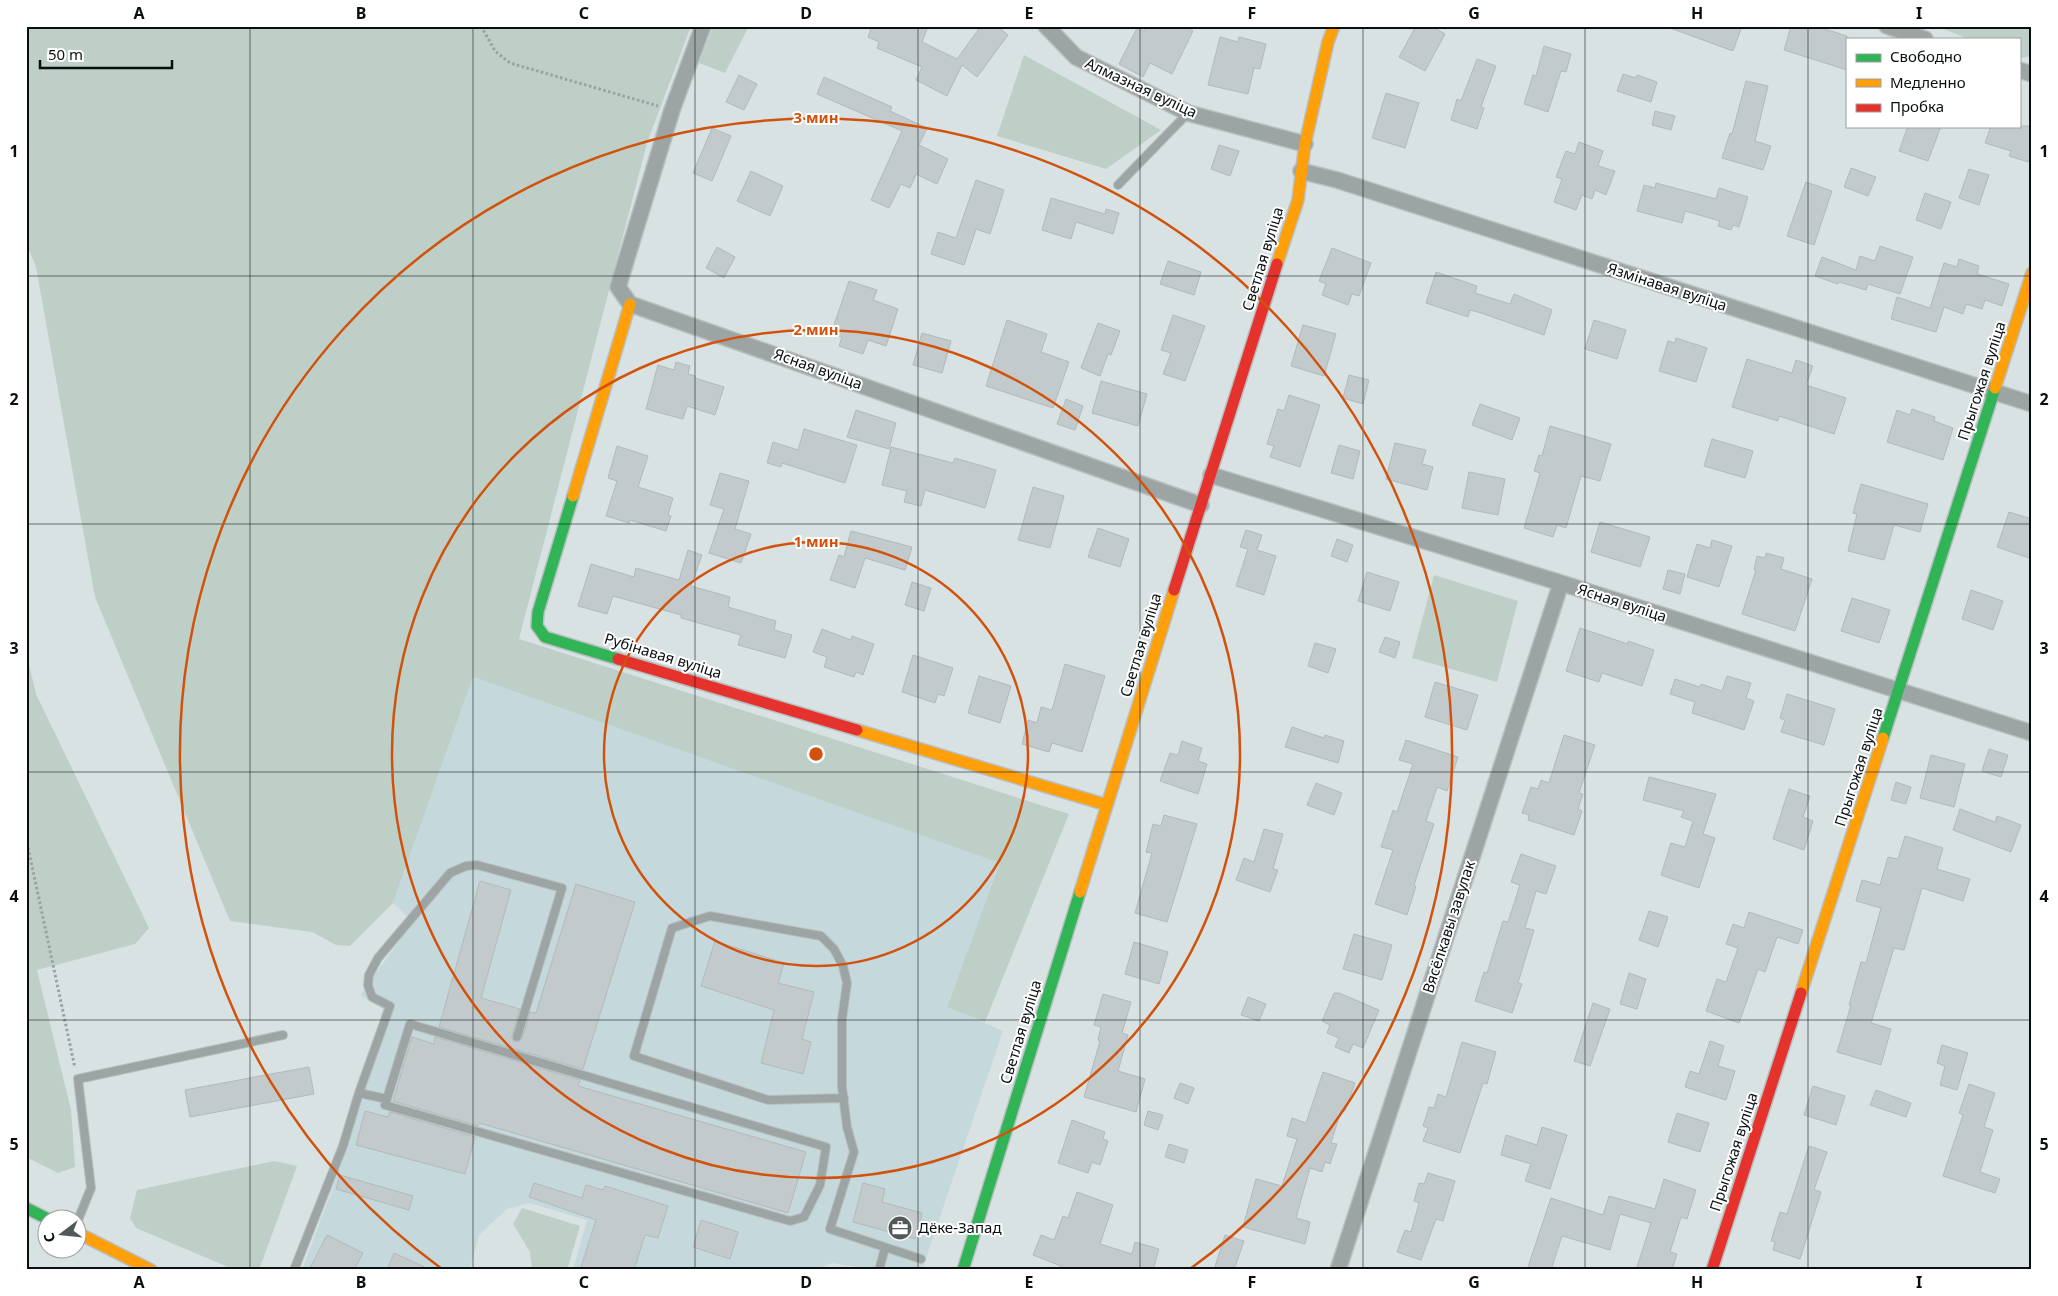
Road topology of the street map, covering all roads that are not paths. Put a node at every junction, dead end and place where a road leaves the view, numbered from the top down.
1 (703, 26) edge
2 (1046, 26) edge
3 (1334, 26) edge
4 (1887, 26) edge
5 (1922, 38) edge
6 (2020, 70) edge
7 (2032, 74) edge
8 (1188, 113) junction
9 (1305, 144) junction
10 (1301, 171) junction
11 (1118, 185) dead end
12 (2032, 273) edge
13 (630, 304) junction
14 (1994, 392) junction
15 (2032, 404) edge
16 (1211, 475) junction
17 (1201, 505) junction
18 (1561, 583) junction
19 (1899, 692) junction
20 (2032, 733) edge
21 (1107, 805) junction
22 (283, 1035) dead end
23 (517, 1038) dead end
24 (359, 1093) junction
25 (844, 1098) junction
26 (386, 1099) junction
27 (26, 1208) edge
28 (83, 1208) edge
29 (38, 1214) edge
30 (88, 1238) edge
31 (885, 1248) junction
32 (921, 1259) dead end
33 (150, 1270) edge
34 (294, 1270) edge
35 (879, 1270) edge
36 (963, 1270) edge
37 (1338, 1270) edge
38 (1712, 1270) edge

1 - 13 street
2 - 8 street, Алмазная вуліца
3 - 9 street, Светлая вуліца
4 - 5 street
6 - 7 street
8 - 9 street, Алмазная вуліца
8 - 11 lane
9 - 10 street, Светлая вуліца
10 - 14 street, Язмінавая вуліца
10 - 16 street, Светлая вуліца
12 - 14 street, Прыгожая вуліца
13 - 17 street, Ясная вуліца
13 - 21 street, Рубінавая вуліца
14 - 15 street, Язмінавая вуліца
14 - 19 street, Прыгожая вуліца
16 - 17 street, Светлая вуліца
16 - 18 street, Ясная вуліца
17 - 21 street, Светлая вуліца
18 - 19 street, Ясная вуліца
18 - 37 street, Вясёлкавы завулак
19 - 20 street, Ясная вуліца
19 - 38 street, Прыгожая вуліца
21 - 36 street, Светлая вуліца
22 - 28 lane
23 - 24 lane
24 - 26 lane
24 - 34 lane
25 - 25 lane
25 - 31 lane
26 - 26 lane
27 - 29 street
30 - 33 street
31 - 32 lane
31 - 35 lane

